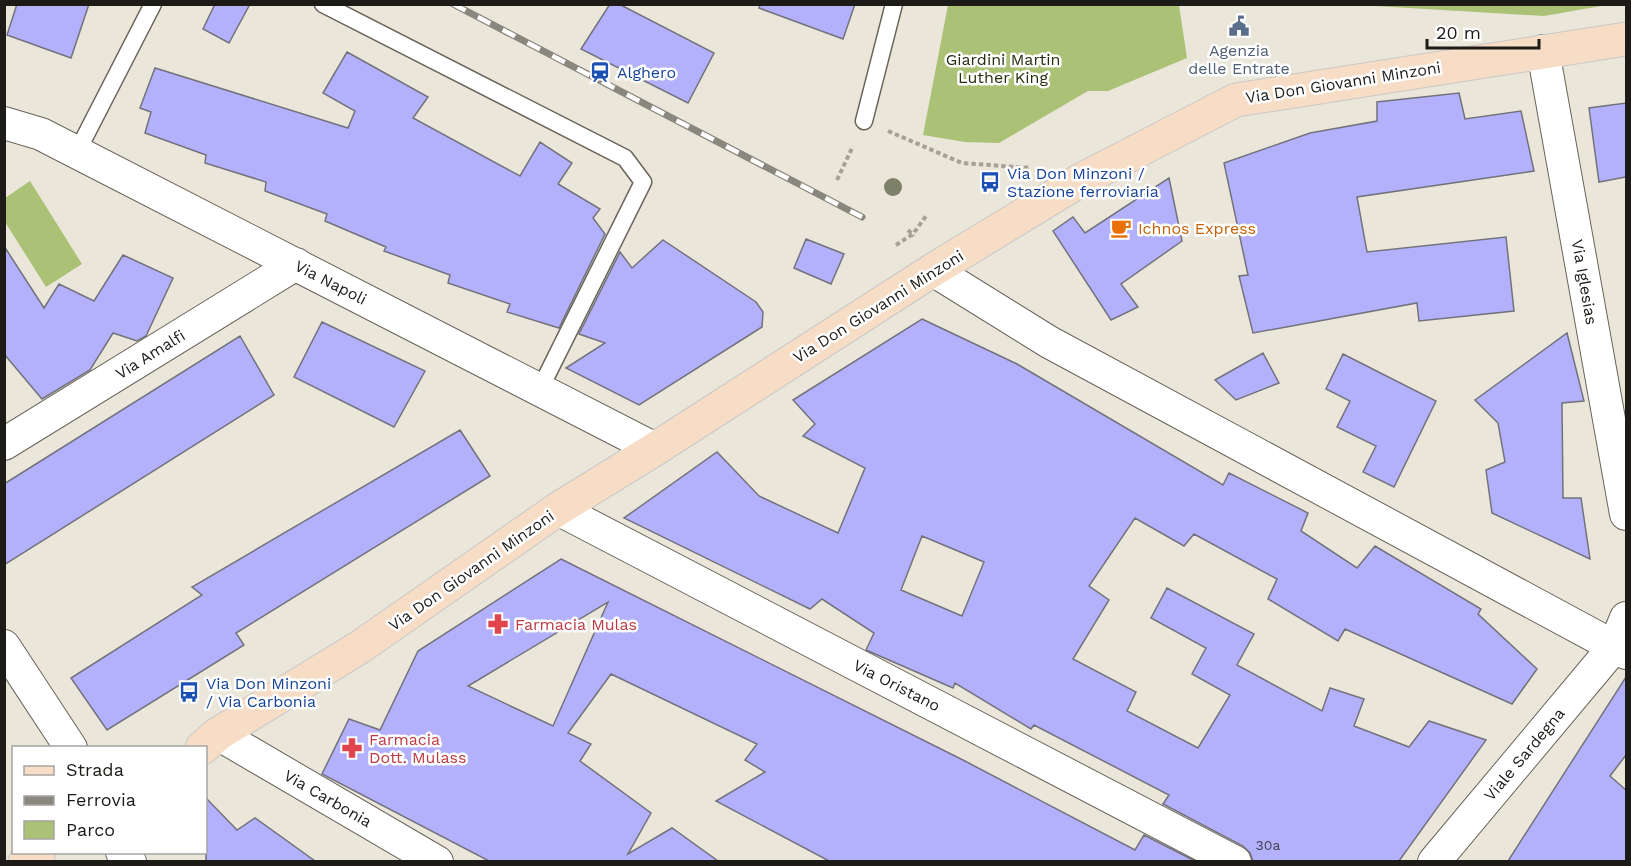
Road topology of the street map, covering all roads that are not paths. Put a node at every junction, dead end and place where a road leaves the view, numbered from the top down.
1 (153, 4) edge
2 (323, 4) edge
3 (894, 4) edge
4 (1626, 39) edge
5 (1543, 51) junction
6 (864, 121) road end
7 (4, 123) edge
8 (77, 152) junction
9 (296, 264) junction
10 (933, 270) junction
11 (1616, 387) edge
12 (540, 389) junction
13 (4, 444) edge
14 (655, 449) junction
15 (558, 509) junction
16 (1626, 514) edge
17 (1626, 618) edge
18 (4, 646) edge
19 (1620, 650) edge
20 (210, 741) edge
21 (70, 746) edge
22 (437, 861) edge
23 (1235, 861) edge
24 (1434, 861) edge

1 - 8 lane
2 - 12 lane
3 - 6 lane
4 - 5 main road, Via Don Giovanni Minzoni
5 - 10 main road, Via Don Giovanni Minzoni
5 - 11 street, Via Iglesias
7 - 8 street, Via Napoli
8 - 9 street, Via Napoli
9 - 12 street, Via Napoli
9 - 13 street, Via Amalfi
10 - 14 main road, Via Don Giovanni Minzoni
10 - 19 street
11 - 16 street, Via Iglesias
12 - 14 street, Via Napoli
14 - 15 main road, Via Don Giovanni Minzoni
15 - 20 main road, Via Don Giovanni Minzoni
15 - 23 street, Via Oristano
17 - 19 street
18 - 21 street
19 - 24 street, Viale Sardegna
20 - 22 street, Via Carbonia

